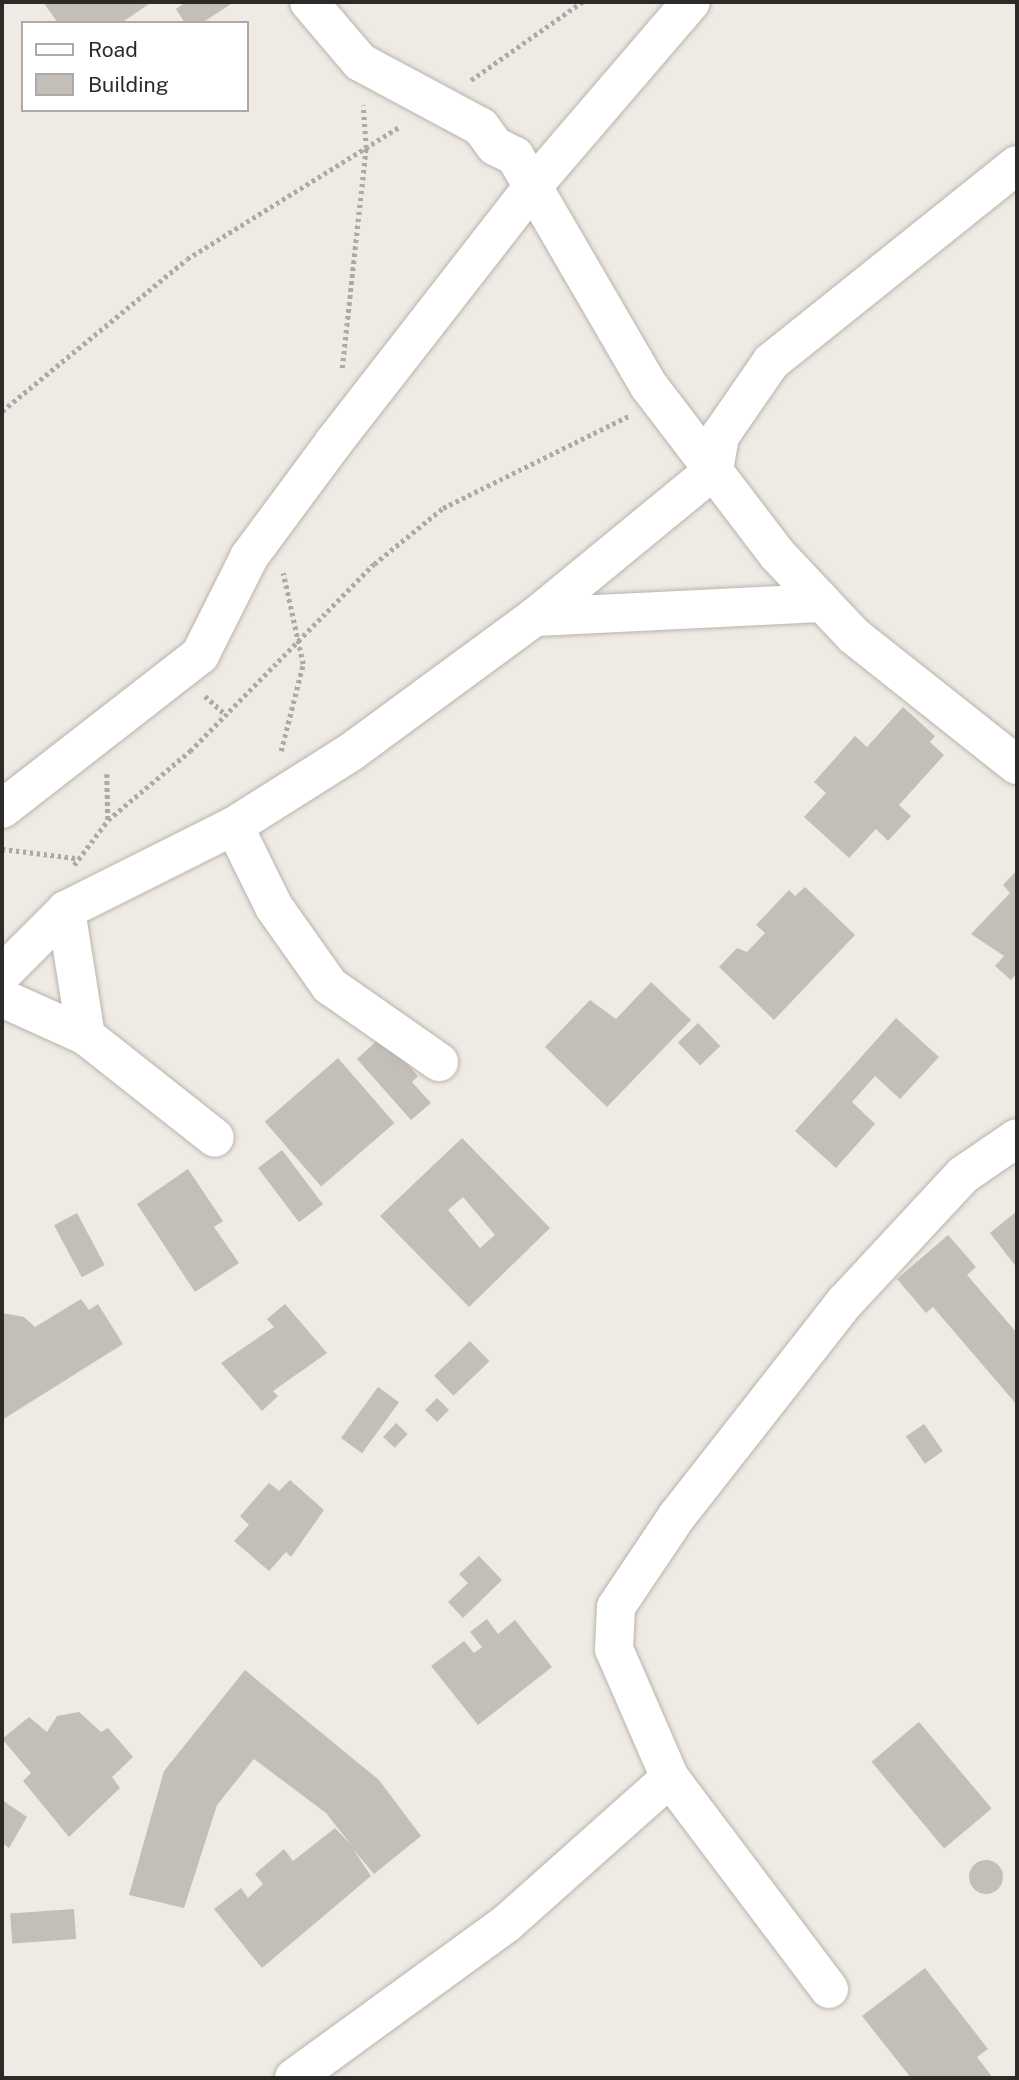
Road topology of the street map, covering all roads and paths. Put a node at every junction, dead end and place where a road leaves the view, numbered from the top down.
1 (309, 2) edge
2 (582, 2) edge
3 (691, 2) edge
4 (360, 62) junction
5 (436, 106) junction
6 (366, 148) junction
7 (1017, 165) edge
8 (534, 185) junction
9 (341, 375) dead end
10 (662, 402) junction
11 (2, 411) edge
12 (714, 470) junction
13 (268, 531) junction
14 (823, 603) junction
15 (535, 617) junction
16 (298, 638) junction
17 (277, 757) dead end
18 (1017, 765) edge
19 (2, 809) edge
20 (234, 826) junction
21 (2, 849) edge
22 (75, 858) junction
23 (66, 910) junction
24 (2, 974) edge
25 (2, 998) edge
26 (86, 1036) junction
27 (439, 1062) dead end
28 (215, 1138) dead end
29 (1017, 1138) edge
30 (670, 1778) junction
31 (829, 1989) dead end
32 (293, 2078) edge

1 - 4 street
2 - 5 path
3 - 8 street
4 - 5 street
4 - 6 path
5 - 6 path
5 - 8 street
6 - 9 path
6 - 11 path
7 - 12 street
8 - 10 street
8 - 13 street
10 - 12 street
10 - 16 path
12 - 14 street
12 - 15 street
13 - 16 path
13 - 19 street
14 - 15 street
14 - 18 street
15 - 20 street
16 - 17 path
16 - 22 path
20 - 23 street
20 - 27 street
21 - 22 path
22 - 23 path
23 - 24 street
23 - 26 street
25 - 26 street
26 - 28 street
29 - 30 street
30 - 31 street
30 - 32 street

